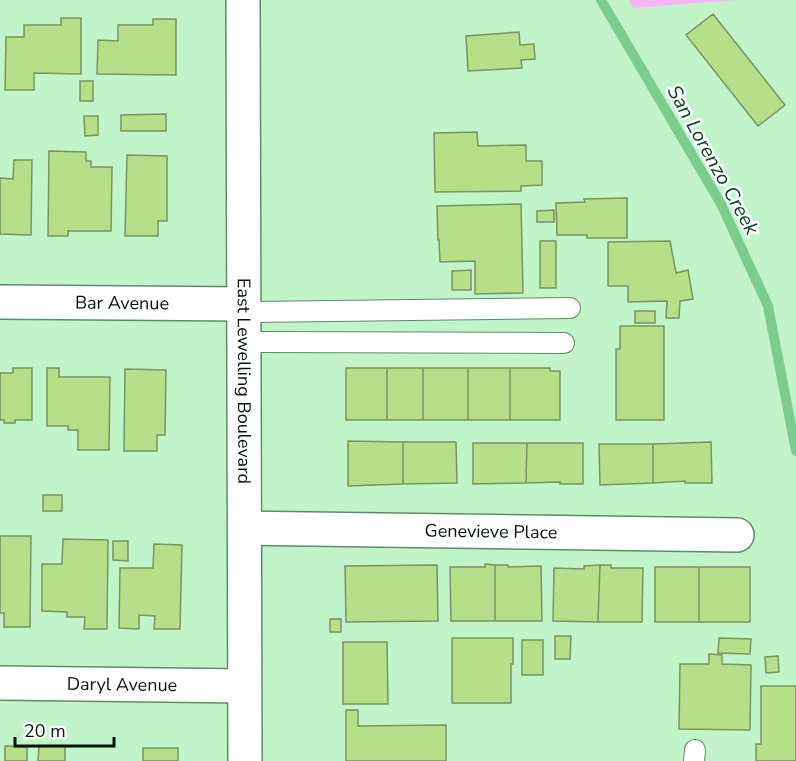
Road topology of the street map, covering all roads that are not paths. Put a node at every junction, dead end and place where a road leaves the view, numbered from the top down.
1 (243, 0) edge
2 (0, 302) edge
3 (570, 308) dead end
4 (244, 319) junction
5 (564, 344) dead end
6 (245, 528) junction
7 (737, 535) dead end
8 (0, 683) edge
9 (244, 686) junction
10 (245, 761) edge

1 - 4 street, East Lewelling Boulevard
2 - 4 street, Bar Avenue
3 - 4 lane
4 - 5 lane
4 - 6 street, East Lewelling Boulevard
6 - 7 street, Genevieve Place
6 - 9 street, East Lewelling Boulevard
8 - 9 street, Daryl Avenue
9 - 10 street, East Lewelling Boulevard

